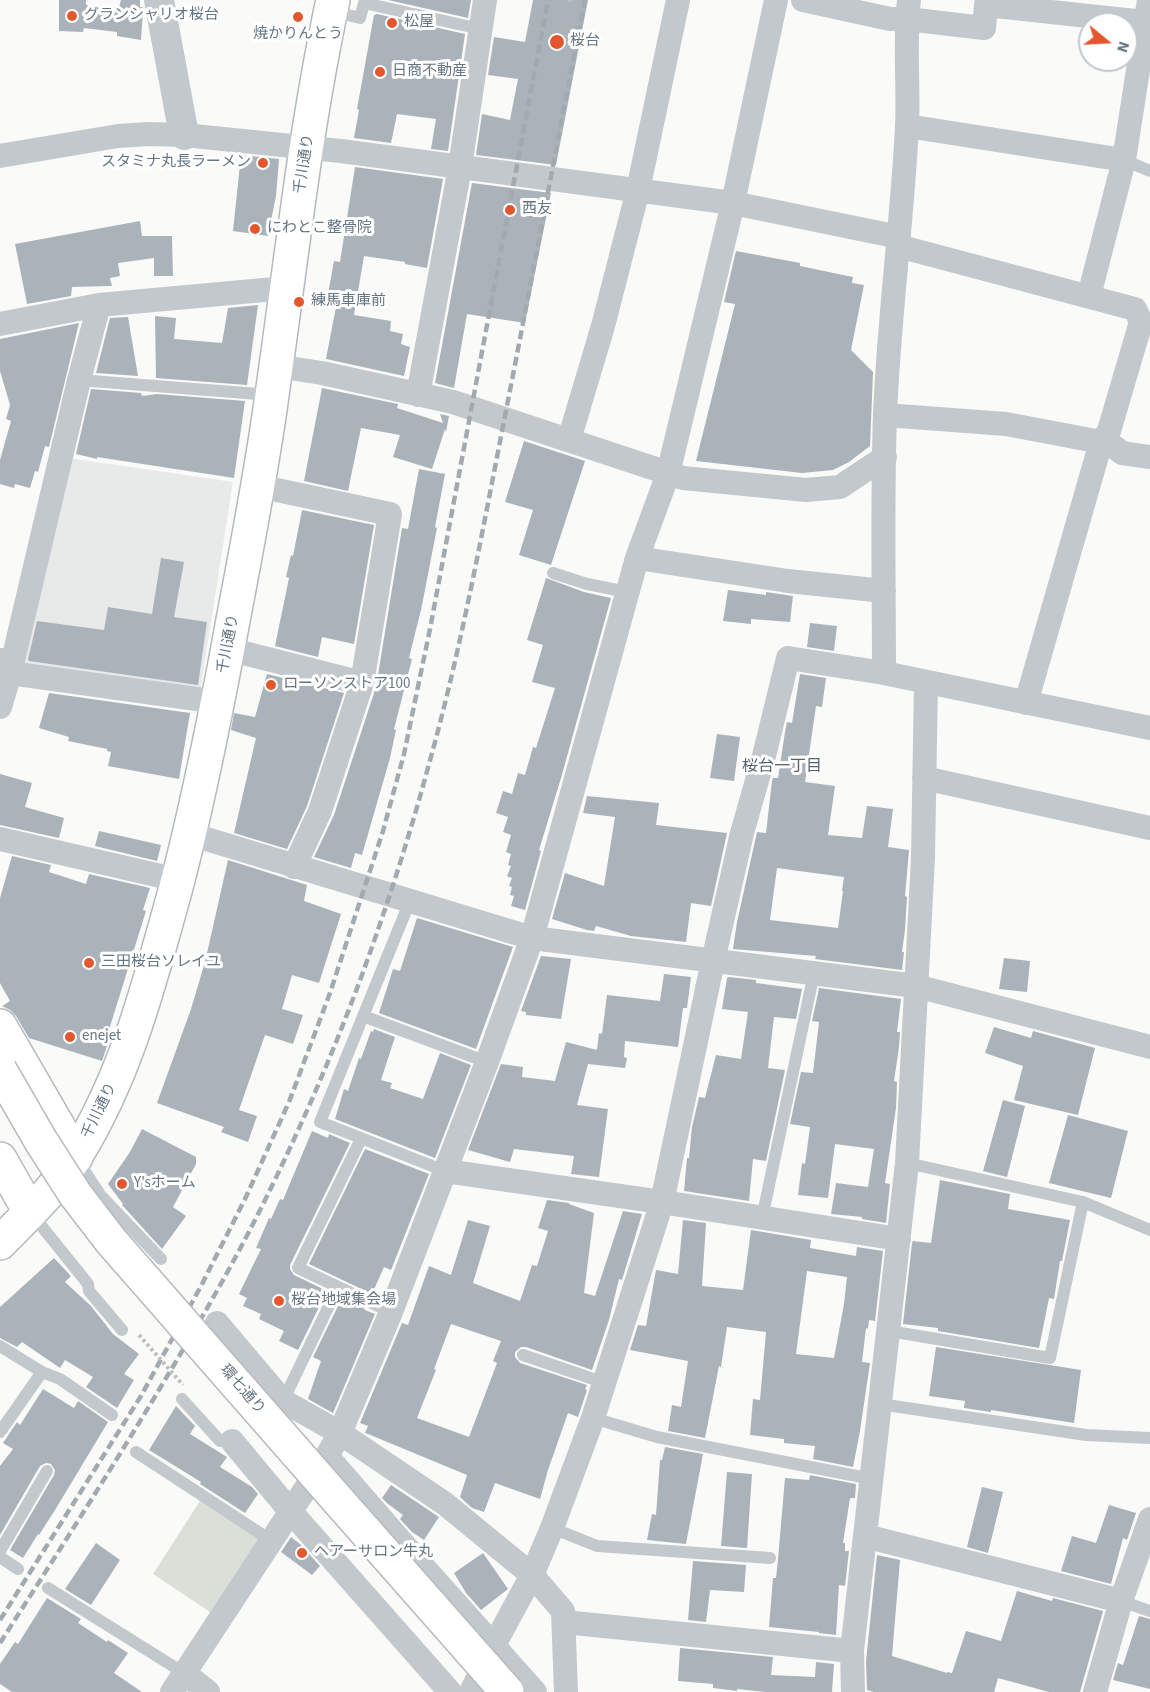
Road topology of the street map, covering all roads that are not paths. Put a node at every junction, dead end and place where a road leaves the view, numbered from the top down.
1 (159, 0) edge
2 (485, 0) edge
3 (678, 0) edge
4 (776, 0) edge
5 (803, 0) edge
6 (332, 5) edge
7 (908, 9) edge
8 (1147, 11) edge
9 (480, 29) junction
10 (907, 126) junction
11 (184, 135) junction
12 (307, 147) junction
13 (0, 156) edge
14 (1124, 160) junction
15 (460, 167) junction
16 (1150, 171) edge
17 (638, 190) junction
18 (733, 203) junction
19 (898, 242) junction
20 (286, 288) junction
21 (1089, 296) junction
22 (99, 305) junction
23 (1146, 321) edge
24 (0, 324) edge
25 (79, 380) junction
26 (274, 380) junction
27 (418, 394) junction
28 (885, 415) junction
29 (568, 440) junction
30 (1101, 442) junction
31 (885, 457) junction
32 (1150, 457) edge
33 (668, 474) junction
34 (258, 486) junction
35 (636, 558) junction
36 (553, 573) dead end
37 (884, 591) junction
38 (627, 592) junction
39 (228, 649) junction
40 (5, 664) edge
41 (884, 673) junction
42 (926, 682) junction
43 (362, 683) junction
44 (218, 702) junction
45 (1026, 703) junction
46 (0, 707) edge
47 (1150, 728) edge
48 (924, 778) junction
49 (1150, 828) edge
50 (190, 834) junction
51 (0, 839) edge
52 (294, 867) junction
53 (177, 880) junction
54 (410, 901) junction
55 (532, 938) junction
56 (713, 961) junction
57 (814, 973) junction
58 (916, 986) junction
59 (363, 1016) junction
60 (0, 1026) edge
61 (1150, 1047) edge
62 (488, 1062) junction
63 (0, 1070) edge
64 (0, 1113) edge
65 (361, 1139) junction
66 (76, 1157) junction
67 (0, 1159) edge
68 (907, 1163) junction
69 (445, 1171) junction
70 (662, 1202) junction
71 (1083, 1202) junction
72 (30, 1212) junction
73 (762, 1218) junction
74 (1150, 1228) edge
75 (899, 1239) junction
76 (0, 1243) edge
77 (161, 1259) dead end
78 (338, 1287) junction
79 (391, 1312) junction
80 (217, 1323) dead end
81 (122, 1330) dead end
82 (889, 1331) junction
83 (0, 1346) edge
84 (523, 1355) dead end
85 (42, 1372) junction
86 (605, 1383) junction
87 (182, 1399) dead end
88 (283, 1401) junction
89 (880, 1404) junction
90 (112, 1415) dead end
91 (593, 1418) junction
92 (0, 1432) edge
93 (340, 1433) junction
94 (1150, 1438) edge
95 (232, 1440) joint
96 (136, 1452) dead end
97 (327, 1456) junction
98 (47, 1471) dead end
99 (872, 1479) junction
100 (291, 1512) junction
101 (1150, 1519) edge
102 (552, 1528) junction
103 (865, 1536) junction
104 (272, 1540) junction
105 (0, 1551) edge
106 (0, 1557) edge
107 (770, 1558) dead end
108 (18, 1569) dead end
109 (532, 1575) junction
110 (48, 1588) dead end
111 (1121, 1601) junction
112 (1150, 1611) edge
113 (564, 1622) junction
114 (494, 1645) junction
115 (852, 1651) junction
116 (178, 1683) edge
117 (208, 1692) edge
118 (450, 1692) edge
119 (471, 1692) edge
120 (478, 1692) edge
121 (507, 1692) edge
122 (535, 1692) edge
123 (566, 1692) edge
124 (853, 1692) edge
125 (1095, 1692) edge

1 - 11 street
2 - 9 street
3 - 17 street
4 - 18 street
5 - 7 street
6 - 9 lane
6 - 12 main road, 千川通り
7 - 8 street
7 - 10 street
8 - 14 street
9 - 15 street
10 - 14 street
10 - 19 street
11 - 12 street
11 - 13 street
12 - 15 street
12 - 20 main road, 千川通り
14 - 16 lane
14 - 21 street
15 - 17 street
15 - 27 street
17 - 18 street
17 - 29 street
18 - 19 street
18 - 33 street
19 - 21 street
19 - 28 street
20 - 22 street
20 - 26 main road, 千川通り
21 - 23 street
22 - 24 street
22 - 25 street
23 - 30 street
25 - 26 lane
25 - 40 street
26 - 27 street
26 - 34 main road, 千川通り
27 - 29 street
28 - 30 street
28 - 31 street
29 - 33 street
30 - 32 street
30 - 45 street
31 - 33 street
31 - 37 street
33 - 35 street
34 - 39 main road, 千川通り
34 - 43 street
35 - 37 street
35 - 38 street
36 - 38 lane
37 - 41 street
38 - 55 street
39 - 43 street
39 - 44 main road, 千川通り
40 - 44 street
40 - 46 street
41 - 42 street
41 - 56 street
42 - 45 street
42 - 48 street
43 - 52 street
44 - 50 main road, 千川通り
45 - 47 street
48 - 49 street
48 - 58 street
50 - 52 street
50 - 53 main road, 千川通り
51 - 53 street
52 - 54 street
53 - 66 main road, 千川通り
54 - 55 street
54 - 59 lane
55 - 56 street
55 - 62 street
56 - 57 street
56 - 70 street
57 - 58 street
57 - 73 lane
58 - 61 street
58 - 68 street
59 - 62 lane
59 - 65 lane
60 - 66 main road
62 - 69 street
63 - 121 main road, 環七通り, bridge
64 - 120 main road, 環七通り
65 - 69 lane
65 - 78 lane
66 - 72 main road, 千川通り
66 - 77 lane
67 - 72 main road
68 - 71 lane
68 - 75 street
69 - 70 street
69 - 79 street
70 - 73 street
70 - 86 street
71 - 74 lane
71 - 82 lane
72 - 76 main road, 千川通り
72 - 81 lane
73 - 75 street
75 - 82 street
78 - 79 lane
78 - 88 lane
79 - 93 street
80 - 88 street
82 - 89 street
83 - 85 lane
84 - 86 lane
85 - 90 lane
85 - 92 lane
86 - 91 street
87 - 95 lane
88 - 93 street
89 - 94 lane
89 - 99 street
91 - 99 lane
91 - 102 street
93 - 97 street
93 - 109 street
95 - 100 street
96 - 104 lane
97 - 100 street
97 - 114 street
98 - 105 lane
99 - 103 street
100 - 104 street
100 - 118 street
101 - 111 street
102 - 107 lane
102 - 109 street
103 - 111 street
103 - 115 street
104 - 116 street
106 - 108 lane
109 - 113 street
109 - 114 street
110 - 116 lane
111 - 112 lane
111 - 125 street
113 - 115 street
113 - 123 street
114 - 119 street
114 - 122 street
115 - 124 street
116 - 117 street

